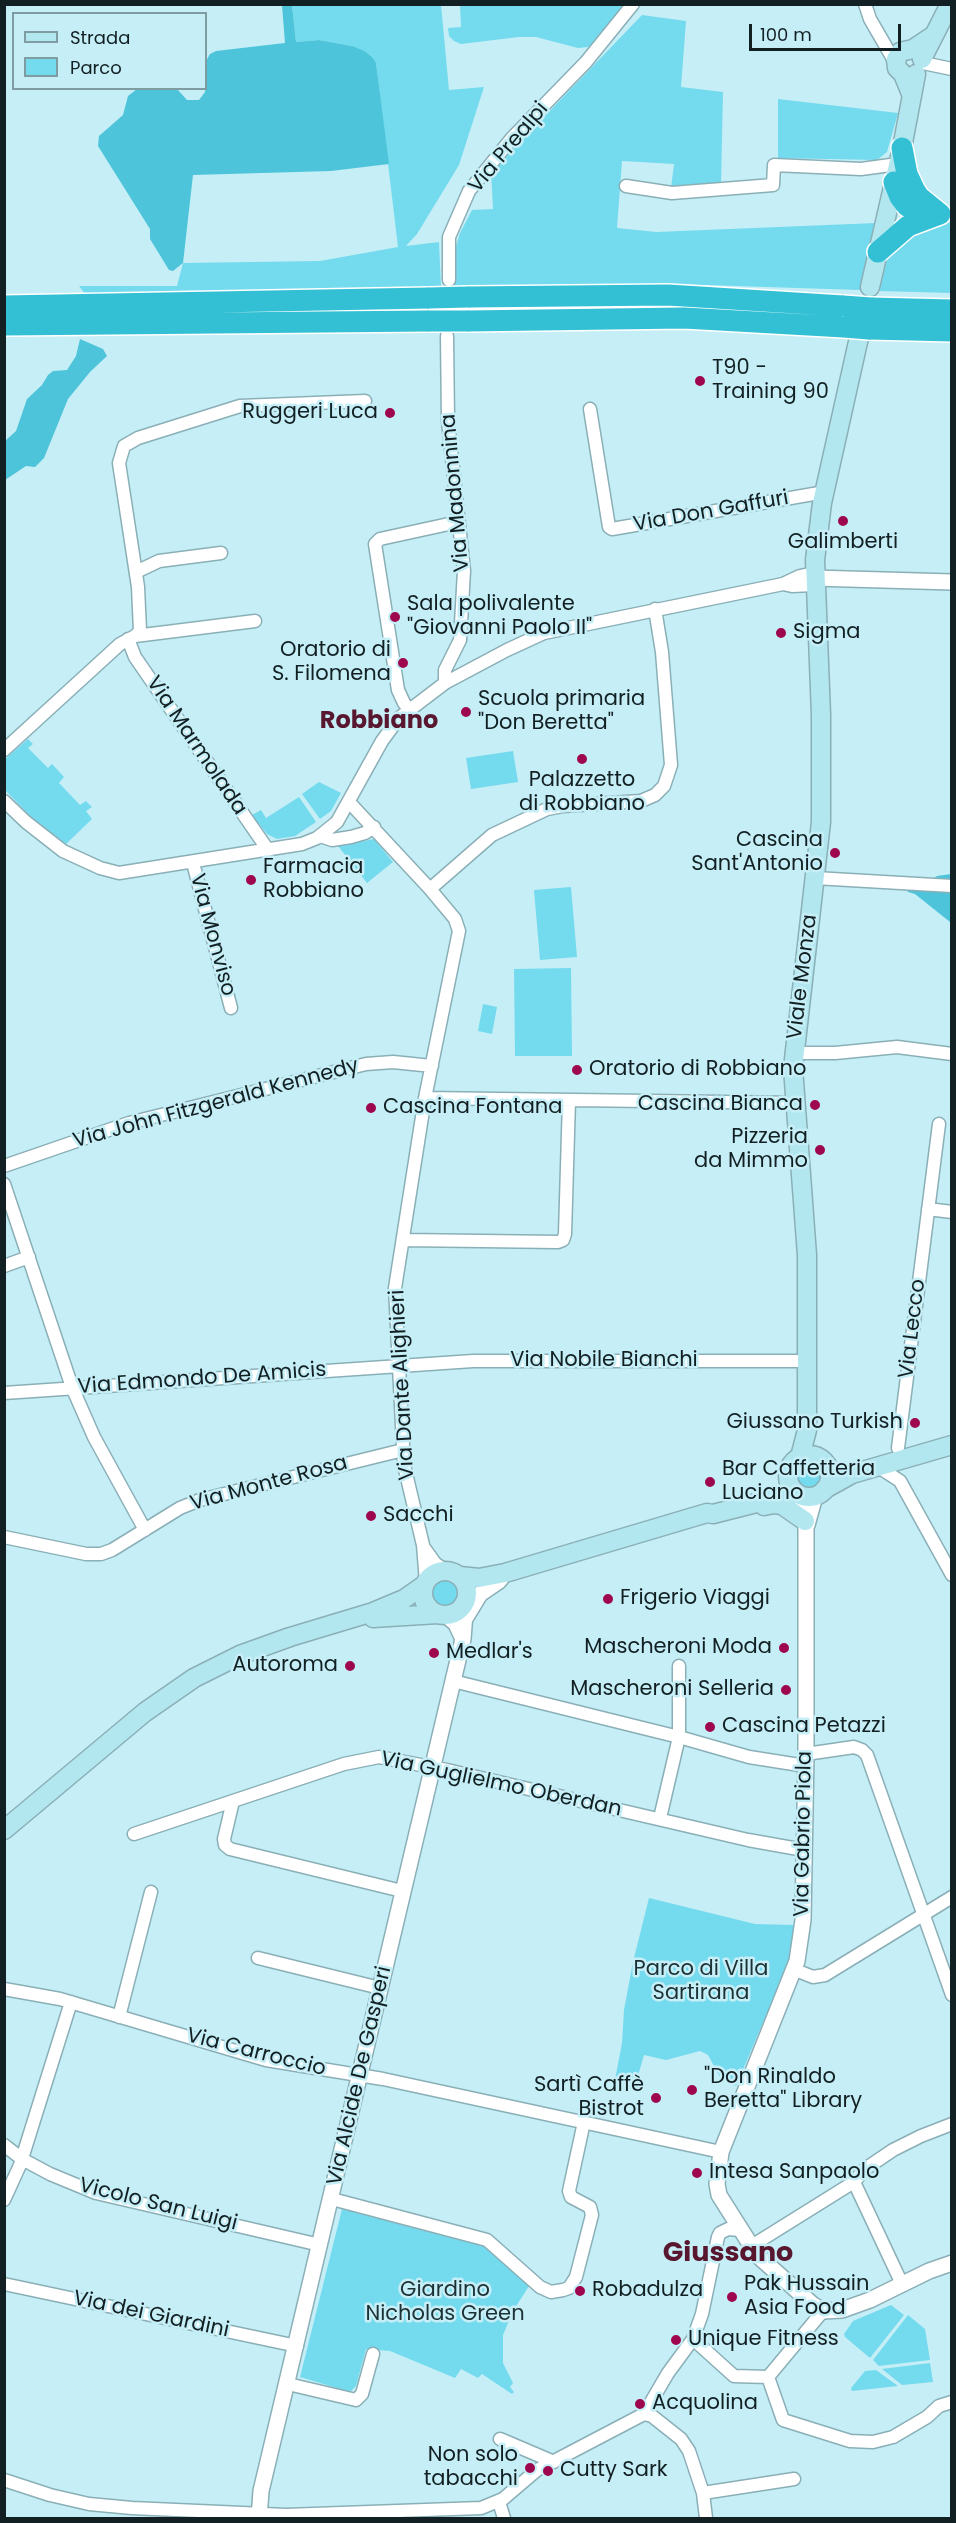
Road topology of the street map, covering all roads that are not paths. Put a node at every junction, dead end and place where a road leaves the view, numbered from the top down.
1 (633, 4) edge
2 (865, 4) edge
3 (950, 4) edge
4 (912, 63) junction
5 (950, 68) edge
6 (900, 181) junction
7 (626, 186) dead end
8 (946, 215) edge
9 (878, 252) junction
10 (449, 280) dead end
11 (4, 306) edge
12 (951, 310) edge
13 (860, 315) junction
14 (4, 326) edge
15 (951, 332) edge
16 (447, 336) dead end
17 (365, 401) dead end
18 (590, 409) dead end
19 (825, 492) junction
20 (458, 522) junction
21 (221, 553) dead end
22 (136, 572) junction
23 (815, 574) junction
24 (951, 582) edge
25 (656, 609) junction
26 (255, 621) dead end
27 (131, 637) junction
28 (445, 683) junction
29 (410, 709) junction
30 (4, 750) edge
31 (4, 801) edge
32 (349, 802) junction
33 (374, 827) junction
34 (320, 836) junction
35 (268, 850) junction
36 (193, 863) junction
37 (815, 878) junction
38 (951, 886) edge
39 (430, 890) junction
40 (231, 1008) dead end
41 (794, 1053) junction
42 (951, 1053) edge
43 (432, 1066) junction
44 (425, 1098) junction
45 (569, 1100) junction
46 (796, 1103) junction
47 (939, 1124) dead end
48 (4, 1166) edge
49 (4, 1184) edge
50 (928, 1209) junction
51 (951, 1212) edge
52 (404, 1240) junction
53 (29, 1257) junction
54 (4, 1266) edge
55 (808, 1361) junction
56 (400, 1365) junction
57 (72, 1388) junction
58 (4, 1393) edge
59 (951, 1433) edge
60 (951, 1445) edge
61 (403, 1450) junction
62 (900, 1454) junction
63 (807, 1461) junction
64 (877, 1466) junction
65 (900, 1481) junction
66 (809, 1493) junction
67 (714, 1512) junction
68 (805, 1524) junction
69 (146, 1530) junction
70 (4, 1537) edge
71 (423, 1545) junction
72 (453, 1573) junction
73 (505, 1573) junction
74 (951, 1575) edge
75 (425, 1584) junction
76 (466, 1605) junction
77 (442, 1615) junction
78 (350, 1621) junction
79 (463, 1639) junction
80 (679, 1666) dead end
81 (453, 1681) junction
82 (679, 1737) junction
83 (806, 1760) junction
84 (432, 1767) junction
85 (233, 1801) junction
86 (660, 1818) junction
87 (4, 1830) edge
88 (134, 1834) dead end
89 (804, 1850) junction
90 (402, 1891) junction
91 (151, 1892) dead end
92 (951, 1897) edge
93 (923, 1916) junction
94 (258, 1958) dead end
95 (795, 1974) junction
96 (380, 1988) junction
97 (4, 1989) edge
98 (951, 1995) edge
99 (71, 2002) junction
100 (119, 2017) junction
101 (360, 2077) junction
102 (584, 2122) junction
103 (951, 2124) edge
104 (4, 2145) edge
105 (721, 2152) junction
106 (22, 2159) junction
107 (854, 2182) junction
108 (332, 2199) junction
109 (4, 2200) edge
110 (734, 2220) junction
111 (320, 2244) junction
112 (753, 2245) junction
113 (763, 2262) junction
114 (951, 2263) edge
115 (4, 2284) edge
116 (902, 2284) junction
117 (823, 2311) junction
118 (693, 2339) junction
119 (297, 2346) junction
120 (373, 2354) dead end
121 (768, 2377) junction
122 (288, 2384) junction
123 (951, 2402) edge
124 (644, 2414) junction
125 (500, 2439) dead end
126 (554, 2462) junction
127 (794, 2479) dead end
128 (4, 2480) edge
129 (703, 2493) junction
130 (499, 2502) junction
131 (260, 2516) edge
132 (298, 2516) edge
133 (504, 2518) edge
134 (706, 2518) edge

1 - 10 street, Via Prealpi
2 - 4 street
3 - 4 main road
4 - 5 street
4 - 6 main road, Viale Monza
6 - 7 street
6 - 8 highway
6 - 9 main road, Viale Monza
8 - 9 highway
9 - 13 main road, Viale Monza
11 - 13 highway, bridge
12 - 13 highway
13 - 14 highway, bridge
13 - 15 highway
13 - 19 main road, Viale Monza
16 - 20 street, Via Madonnina
17 - 22 street
18 - 19 street, Via Don Gaffuri
19 - 23 main road, Viale Monza
20 - 28 street, Via Madonnina
20 - 29 street
21 - 22 street
22 - 27 street
23 - 24 street
23 - 25 street
23 - 37 main road, Viale Monza
25 - 28 street
25 - 39 street
26 - 27 street
27 - 30 street
27 - 35 street, Via Marmolada
28 - 29 street
29 - 32 street
31 - 36 street
32 - 33 street, Via Dante Alighieri
32 - 34 street
33 - 34 street
33 - 39 street, Via Dante Alighieri
34 - 35 street
35 - 36 street
36 - 40 street, Via Monviso
37 - 38 street
37 - 41 main road, Viale Monza
39 - 43 street, Via Dante Alighieri
41 - 42 street
41 - 46 main road, Viale Monza
43 - 44 street, Via Dante Alighieri
43 - 48 street, Via John Fitzgerald Kennedy
44 - 45 street
44 - 52 street, Via Dante Alighieri
45 - 46 street
45 - 52 street
46 - 55 main road, Viale Monza
47 - 50 street, Via Lecco
49 - 53 street
50 - 51 street
50 - 62 street, Via Lecco
52 - 56 street, Via Dante Alighieri
53 - 54 street
53 - 57 street
55 - 56 street, Via Nobile Bianchi
55 - 63 main road, Viale Monza
56 - 57 street, Via Edmondo De Amicis
56 - 61 street, Via Dante Alighieri
57 - 58 street, Via Edmondo De Amicis
57 - 69 street
59 - 62 main road
60 - 62 main road
61 - 69 street, Via Monte Rosa
61 - 71 street, Via Dante Alighieri
62 - 63 main road
62 - 64 main road
62 - 65 street, Via Lecco
63 - 66 main road
63 - 66 main road
63 - 67 main road
64 - 65 street
64 - 66 main road
65 - 74 street
66 - 67 main road
66 - 68 street, Via Gabrio Piola
67 - 68 main road
67 - 73 main road
68 - 83 street, Via Gabrio Piola
69 - 70 street, Via Monte Rosa
71 - 72 street, Via Dante Alighieri
71 - 75 street, Via Dante Alighieri
72 - 73 main road
72 - 75 main road
72 - 76 main road
73 - 76 street
73 - 76 main road
75 - 77 main road
75 - 78 main road
76 - 77 main road
76 - 79 street, Via Alcide De Gasperi
77 - 78 main road
77 - 79 street
78 - 87 main road
79 - 81 street, Via Alcide De Gasperi
80 - 82 street
81 - 82 street
81 - 84 street, Via Alcide De Gasperi
82 - 83 street
82 - 86 street
83 - 89 street, Via Gabrio Piola
83 - 93 street
84 - 85 street, Via Guglielmo Oberdan
84 - 86 street, Via Guglielmo Oberdan
84 - 90 street, Via Alcide De Gasperi
85 - 88 street, Via Guglielmo Oberdan
85 - 90 street
86 - 89 street, Via Guglielmo Oberdan
89 - 95 street, Via Gabrio Piola
90 - 96 street, Via Alcide De Gasperi
91 - 100 street
92 - 93 street
93 - 95 street
93 - 98 street
94 - 96 street
95 - 105 street
96 - 101 street, Via Alcide De Gasperi
97 - 99 street, Via Carroccio
99 - 100 street, Via Carroccio
99 - 106 street
100 - 101 street, Via Carroccio
101 - 102 street, Via Carroccio
101 - 108 street, Via Alcide De Gasperi
102 - 105 street, Via Carroccio
102 - 108 street
103 - 107 street
104 - 106 street, Vicolo San Luigi
105 - 110 street
106 - 109 street
106 - 111 street, Vicolo San Luigi
107 - 112 street
107 - 116 street
108 - 111 street, Via Alcide De Gasperi
110 - 112 street
110 - 113 street
110 - 118 street
111 - 119 street, Via Alcide De Gasperi
112 - 113 street
113 - 117 street
114 - 116 street
115 - 119 street, Via dei Giardini
116 - 117 street
117 - 121 street
118 - 121 street
118 - 124 street
119 - 122 street, Via Alcide De Gasperi
120 - 122 street
121 - 123 street
122 - 131 street, Via Alcide De Gasperi
124 - 126 street
124 - 129 street
125 - 126 street
126 - 130 street
127 - 129 street
128 - 131 street
129 - 134 street
130 - 132 street
130 - 133 street
131 - 132 street

